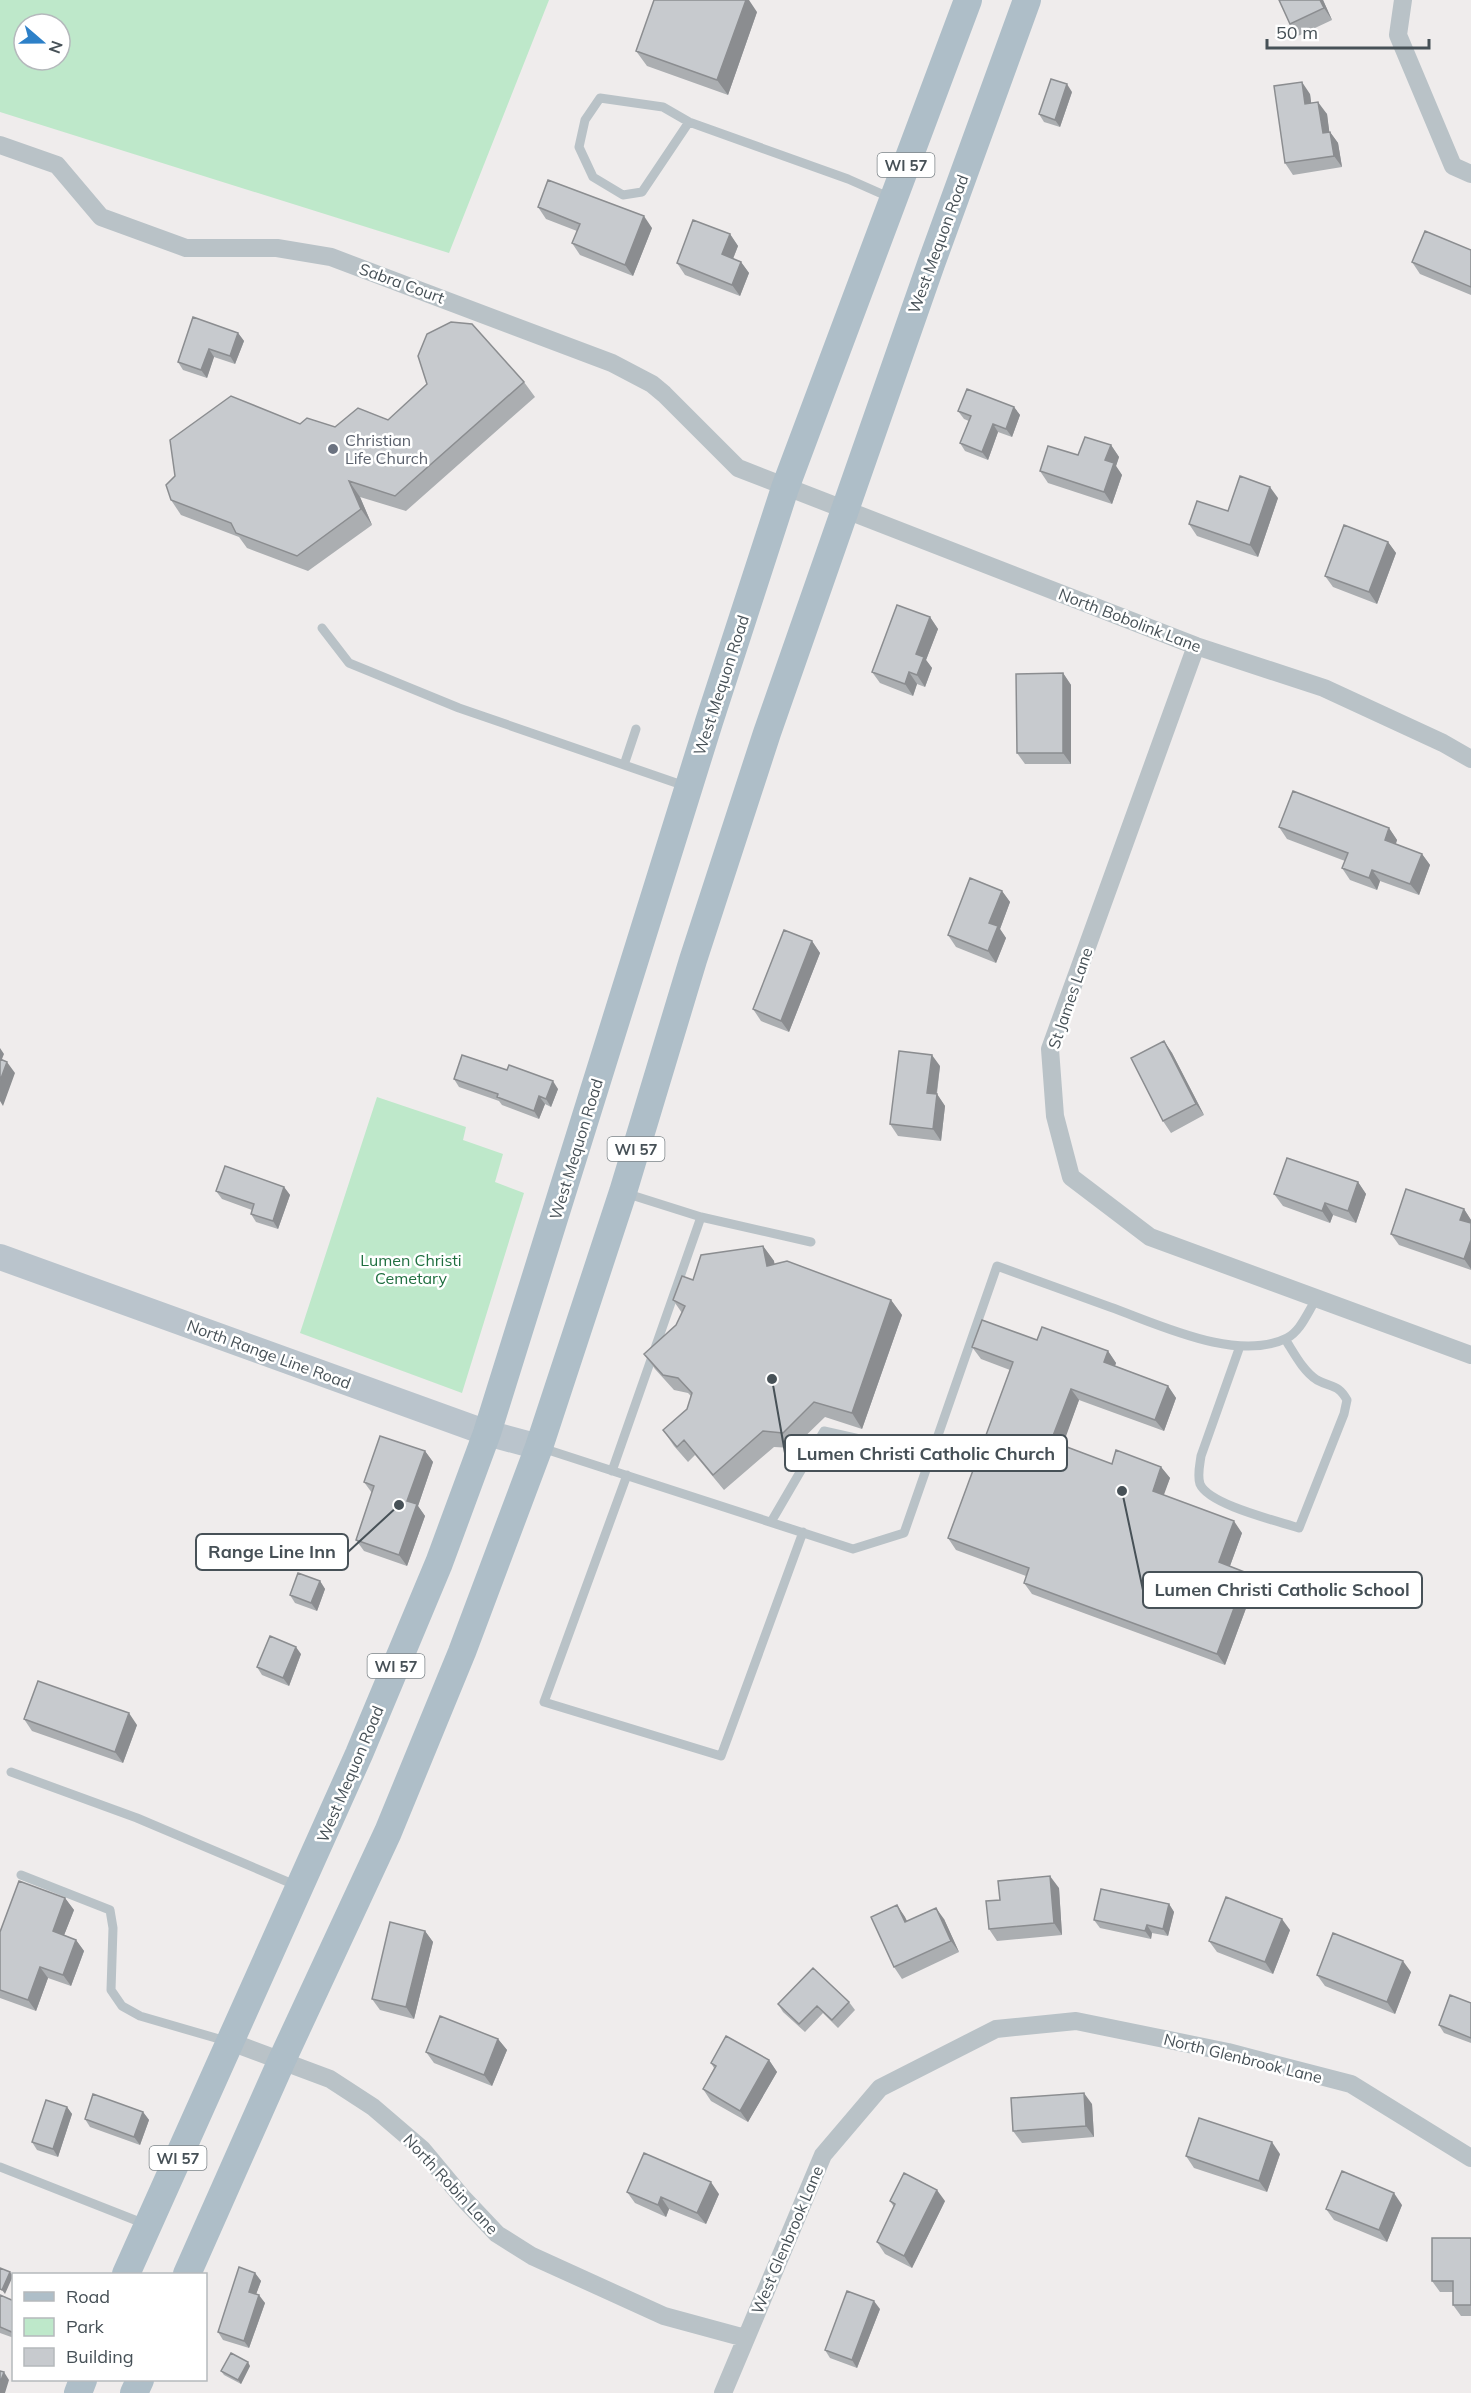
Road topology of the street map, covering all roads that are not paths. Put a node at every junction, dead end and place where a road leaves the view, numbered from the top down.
1 (968, 0) edge
2 (1027, 0) edge
3 (1403, 0) edge
4 (689, 122) junction
5 (0, 145) edge
6 (1471, 174) edge
7 (893, 199) junction
8 (785, 488) junction
9 (845, 510) junction
10 (321, 628) dead end
11 (1197, 646) junction
12 (636, 729) dead end
13 (1471, 759) edge
14 (624, 765) junction
15 (688, 787) junction
16 (623, 1192) junction
17 (701, 1216) junction
18 (811, 1242) dead end
19 (0, 1257) edge
20 (1317, 1298) junction
21 (1285, 1339) junction
22 (1240, 1346) junction
23 (1471, 1355) edge
24 (487, 1433) junction
25 (873, 1442) dead end
26 (539, 1447) junction
27 (612, 1471) junction
28 (627, 1475) junction
29 (771, 1522) junction
30 (803, 1532) junction
31 (11, 1772) dead end
32 (21, 1875) dead end
33 (300, 1887) junction
34 (996, 2029) joint
35 (231, 2042) junction
36 (282, 2060) junction
37 (1471, 2158) edge
38 (0, 2168) edge
39 (148, 2224) junction
40 (126, 2273) edge
41 (187, 2273) edge
42 (745, 2338) junction
43 (723, 2393) edge

1 - 7 main road, West Mequon Road / WI 57
2 - 9 main road, West Mequon Road / WI 57
3 - 6 street
4 - 4 lane
4 - 7 lane
5 - 8 street, Sabra Court
7 - 8 main road, West Mequon Road / WI 57
8 - 9 street, North Bobolink Lane
8 - 15 main road, West Mequon Road / WI 57
9 - 11 street, North Bobolink Lane
9 - 16 main road, West Mequon Road / WI 57
10 - 14 lane
11 - 13 street, North Bobolink Lane
11 - 20 street, St James Lane
12 - 14 lane
14 - 15 lane
15 - 24 main road, West Mequon Road / WI 57
16 - 17 lane
16 - 26 main road, West Mequon Road / WI 57
17 - 18 lane
17 - 27 lane
19 - 24 street, North Range Line Road
20 - 21 lane
20 - 23 street, St James Lane
21 - 22 lane
21 - 22 lane
22 - 30 lane
24 - 26 street, North Range Line Road
24 - 33 main road, West Mequon Road / WI 57
25 - 29 lane
26 - 27 lane
26 - 36 main road, West Mequon Road / WI 57
27 - 28 lane
28 - 29 lane
28 - 30 lane
29 - 30 lane
31 - 33 lane
32 - 35 lane
33 - 35 main road, West Mequon Road / WI 57
34 - 37 street, North Glenbrook Lane
34 - 42 street, West Glenbrook Lane
35 - 36 street, North Robin Lane
35 - 39 main road, West Mequon Road / WI 57
36 - 41 main road, West Mequon Road / WI 57
36 - 42 street, North Robin Lane
38 - 39 lane
39 - 40 main road, West Mequon Road / WI 57
42 - 43 street, West Glenbrook Lane

